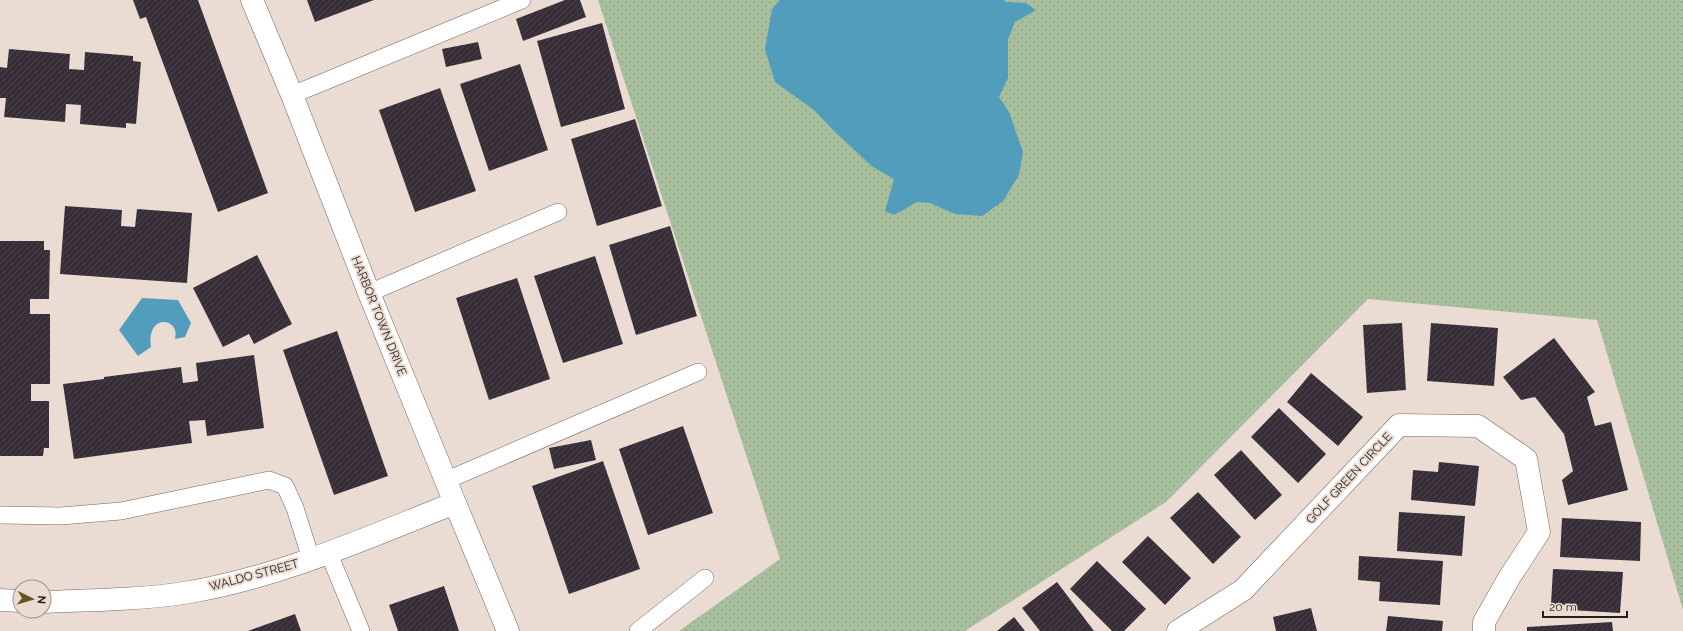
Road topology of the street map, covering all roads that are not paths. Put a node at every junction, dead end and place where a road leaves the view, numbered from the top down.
1 (252, 0) edge
2 (522, 0) edge
3 (292, 95) junction
4 (558, 212) dead end
5 (369, 293) junction
6 (698, 372) dead end
7 (445, 481) junction
8 (454, 503) junction
9 (0, 515) edge
10 (320, 557) junction
11 (705, 578) dead end
12 (0, 600) edge
13 (12, 601) edge
14 (52, 602) edge
15 (361, 631) edge
16 (508, 631) edge
17 (638, 631) edge
18 (1178, 631) edge
19 (1484, 631) edge

1 - 3 street, HARBOR TOWN DRIVE
2 - 3 lane
3 - 5 street, HARBOR TOWN DRIVE
4 - 5 lane
5 - 7 street, HARBOR TOWN DRIVE
6 - 7 lane
7 - 8 street, HARBOR TOWN DRIVE
8 - 10 street, WALDO STREET
8 - 16 street, HARBOR TOWN DRIVE
9 - 10 lane
10 - 14 street, WALDO STREET
10 - 15 lane
11 - 17 lane
12 - 13 street
18 - 19 street, GOLF GREEN CIRCLE

